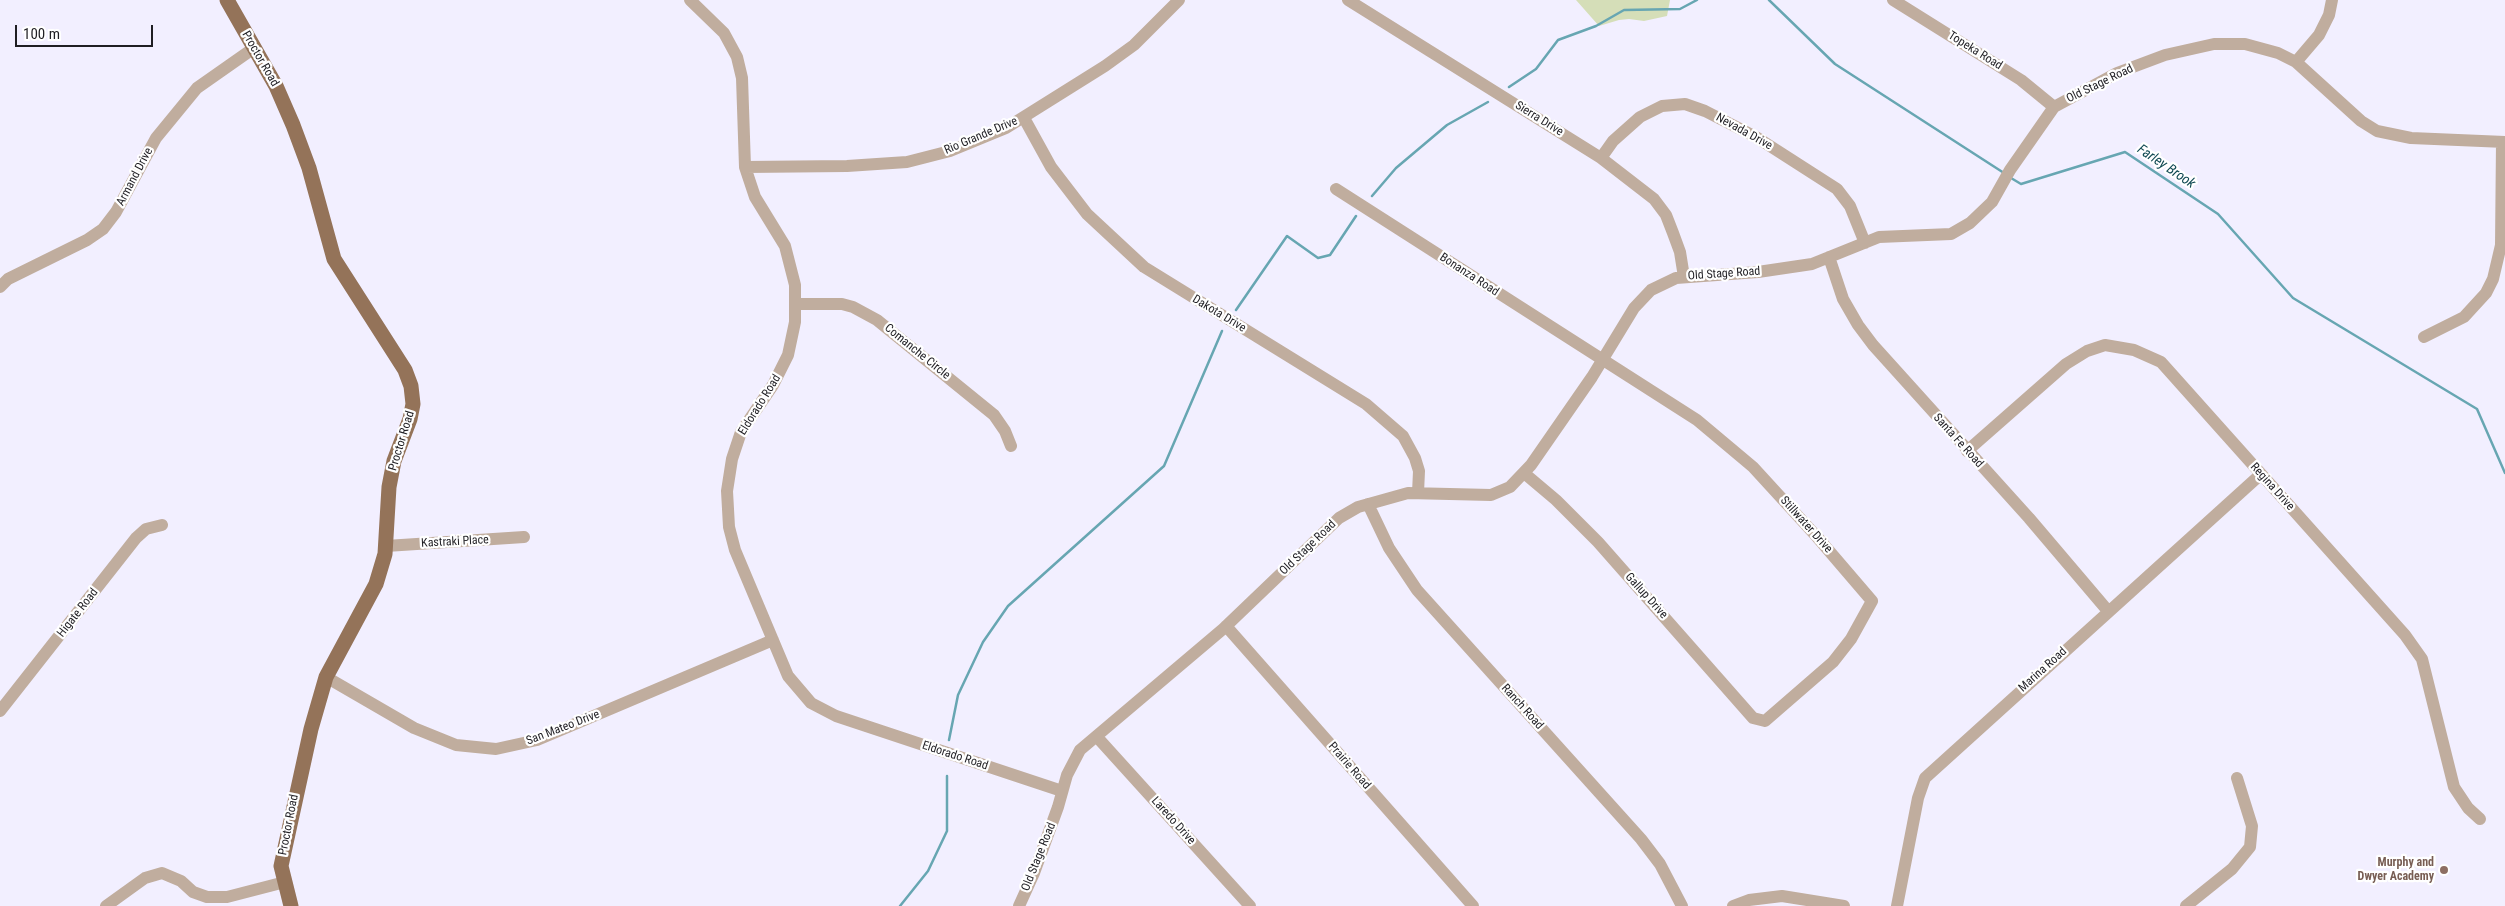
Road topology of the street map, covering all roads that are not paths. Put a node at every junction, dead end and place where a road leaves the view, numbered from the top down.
1 (227, 0) edge
2 (690, 0) edge
3 (1179, 0) edge
4 (1348, 0) edge
5 (1893, 0) edge
6 (2332, 0) edge
7 (254, 48) junction
8 (2296, 62) junction
9 (2054, 107) junction
10 (1024, 118) junction
11 (2504, 142) edge
12 (1601, 158) junction
13 (745, 168) junction
14 (1336, 189) dead end
15 (1865, 243) junction
16 (1829, 257) junction
17 (1684, 277) junction
18 (0, 287) edge
19 (796, 304) junction
20 (2424, 337) dead end
21 (1603, 360) junction
22 (1011, 446) dead end
23 (1967, 451) junction
24 (1524, 473) junction
25 (2260, 475) junction
26 (1418, 493) junction
27 (1368, 504) junction
28 (162, 525) dead end
29 (524, 537) dead end
30 (386, 546) junction
31 (2108, 611) junction
32 (1226, 626) junction
33 (772, 640) junction
34 (326, 677) junction
35 (0, 711) edge
36 (1765, 721) joint
37 (1097, 736) junction
38 (2237, 778) dead end
39 (1062, 792) junction
40 (2480, 819) dead end
41 (285, 882) junction
42 (106, 906) edge
43 (291, 906) edge
44 (1019, 906) edge
45 (1250, 906) edge
46 (1473, 906) edge
47 (1682, 906) edge
48 (1733, 906) edge
49 (1844, 906) edge
50 (1897, 906) edge
51 (2186, 906) edge

1 - 7 main road, Proctor Road
2 - 13 street, Eldorado Road
3 - 10 street, Rio Grande Drive
4 - 12 street, Sierra Drive
5 - 9 street, Topeka Road
6 - 8 street
7 - 18 street, Armand Drive
7 - 30 main road, Proctor Road
8 - 9 street, Old Stage Road
8 - 11 street, Old Stage Road
9 - 15 street, Old Stage Road
10 - 13 street, Rio Grande Drive
10 - 26 street, Dakota Drive
11 - 20 street
12 - 15 street, Nevada Drive
12 - 17 street, Sierra Drive
13 - 19 street, Eldorado Road
14 - 21 street, Bonanza Road
15 - 16 street, Old Stage Road
16 - 17 street, Old Stage Road
16 - 23 street, Santa Fe Road
17 - 21 street, Old Stage Road
19 - 22 street, Comanche Circle
19 - 33 street, Eldorado Road
21 - 24 street, Old Stage Road
21 - 36 street, Stillwater Drive
23 - 25 street, Regina Drive
23 - 31 street, Santa Fe Road
24 - 26 street, Old Stage Road
24 - 36 street, Gallup Drive
25 - 31 street, Marina Road
25 - 40 street, Regina Drive
26 - 27 street, Old Stage Road
27 - 32 street, Old Stage Road
27 - 47 street, Ranch Road
28 - 35 street, Higate Road
29 - 30 street, Kastraki Place
30 - 34 main road, Proctor Road
31 - 50 street, Marina Road
32 - 37 street, Old Stage Road
32 - 46 street, Prairie Road
33 - 34 street, San Mateo Drive
33 - 39 street, Eldorado Road
34 - 41 main road, Proctor Road
37 - 39 street, Old Stage Road
37 - 45 street, Laredo Drive
38 - 51 street
39 - 44 street, Old Stage Road
41 - 42 street
41 - 43 main road, Proctor Road
48 - 49 street

